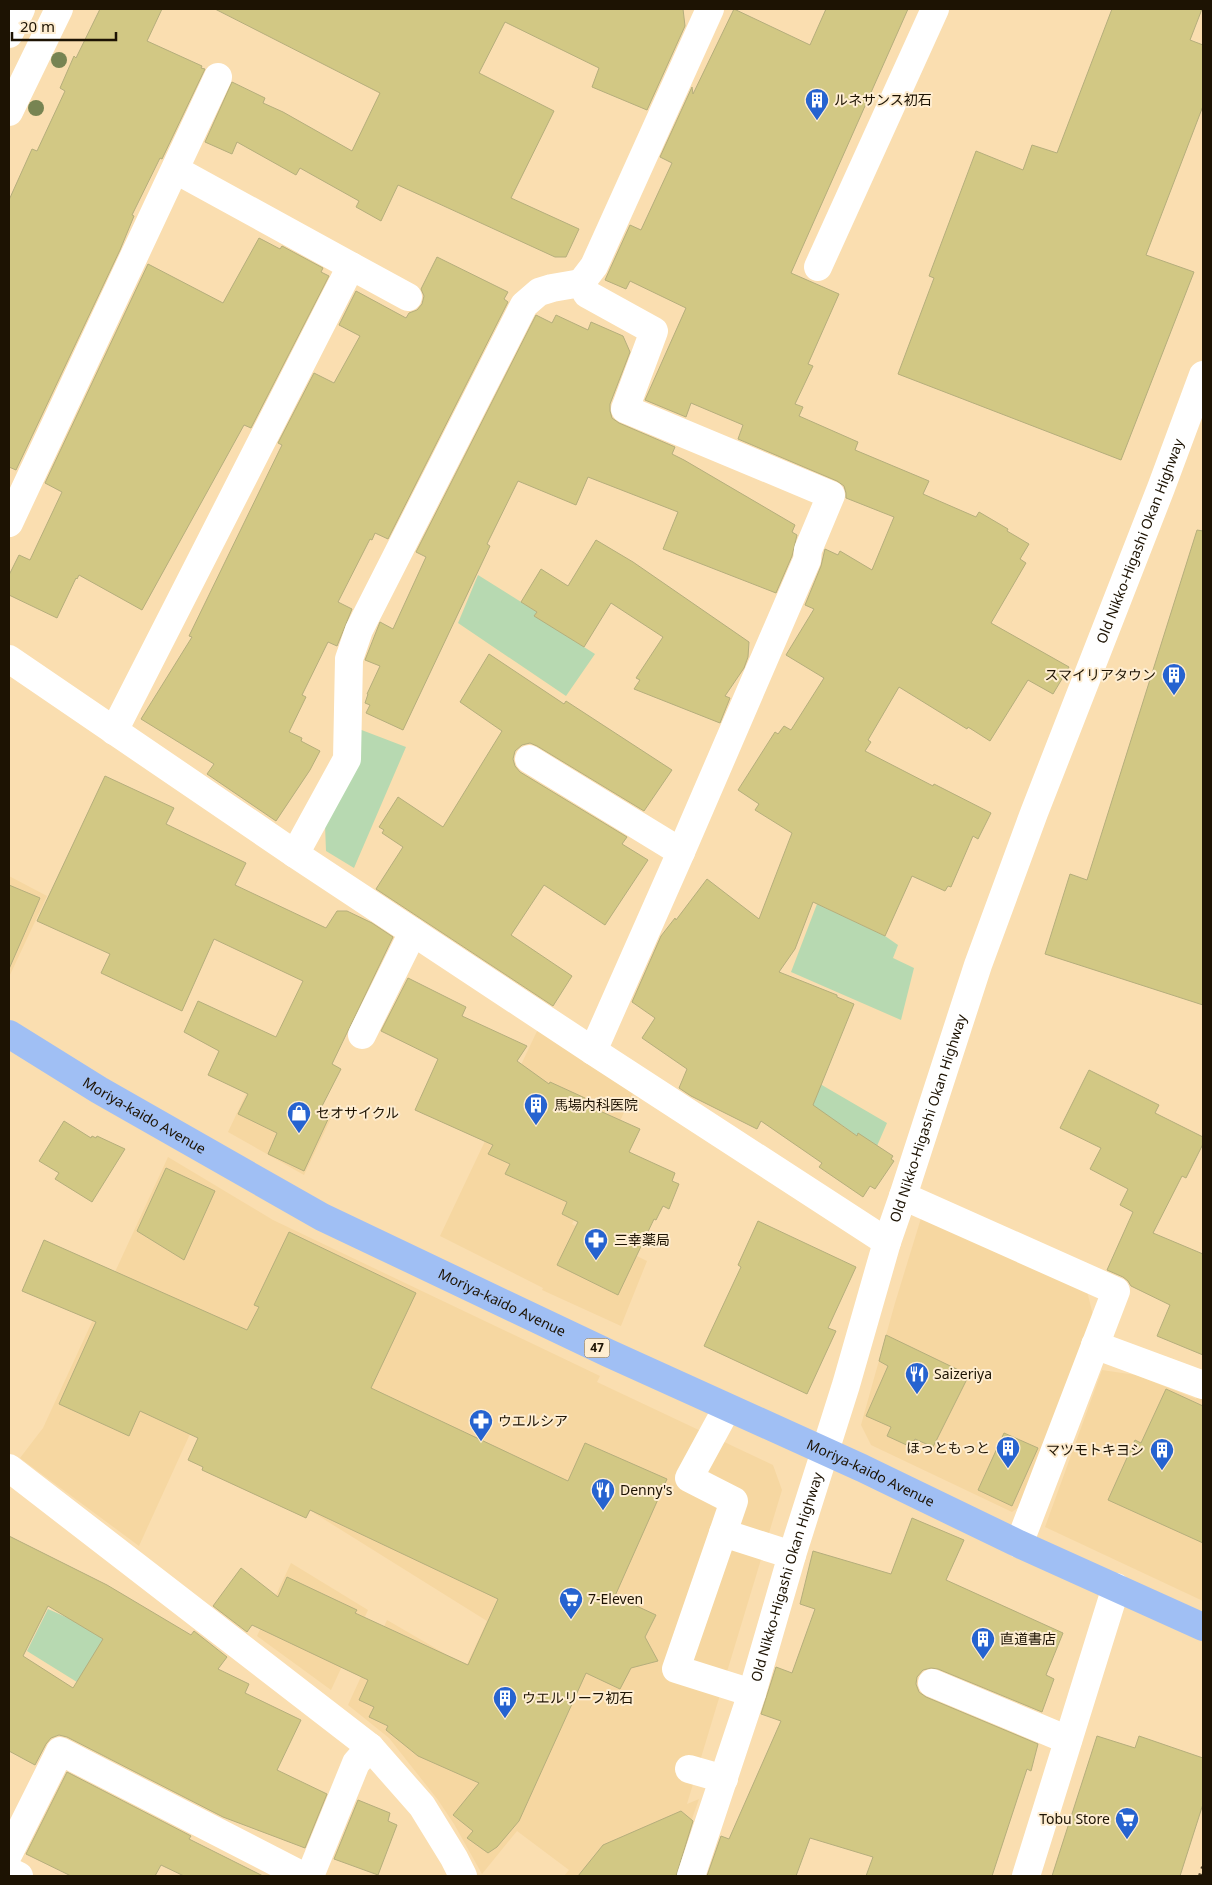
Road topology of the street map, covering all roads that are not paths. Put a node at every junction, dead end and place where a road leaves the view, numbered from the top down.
1 (21, 9) edge
2 (59, 9) edge
3 (710, 9) edge
4 (936, 9) edge
5 (9, 34) edge
6 (218, 77) dead end
7 (9, 112) edge
8 (176, 170) junction
9 (351, 266) junction
10 (818, 268) dead end
11 (582, 283) junction
12 (408, 297) dead end
13 (1203, 375) edge
14 (9, 523) edge
15 (9, 659) edge
16 (114, 731) junction
17 (529, 759) dead end
18 (681, 852) junction
19 (295, 854) junction
20 (413, 932) junction
21 (9, 1034) edge
22 (362, 1035) dead end
23 (592, 1051) junction
24 (903, 1196) junction
25 (886, 1242) junction
26 (1095, 1345) junction
27 (1203, 1385) edge
28 (727, 1408) junction
29 (825, 1452) junction
30 (9, 1469) edge
31 (723, 1533) junction
32 (1019, 1544) junction
33 (792, 1555) junction
34 (1116, 1588) junction
35 (1203, 1627) edge
36 (932, 1683) dead end
37 (752, 1693) junction
38 (1068, 1740) junction
39 (370, 1747) junction
40 (689, 1770) dead end
41 (724, 1779) junction
42 (9, 1852) edge
43 (9, 1871) edge
44 (19, 1876) edge
45 (303, 1876) edge
46 (310, 1876) edge
47 (463, 1876) edge
48 (691, 1876) edge
49 (1026, 1876) edge

1 - 5 street
2 - 7 street
3 - 11 street
4 - 10 street
6 - 8 street
8 - 9 street
8 - 14 street
9 - 12 street
9 - 16 street
11 - 18 street
11 - 19 street
13 - 24 street, Old Nikko-Higashi Okan Highway
15 - 16 street
16 - 19 street
17 - 18 street
18 - 23 street
19 - 20 street
20 - 22 street
20 - 23 street
21 - 28 main road, Moriya-kaido Avenue / 47
23 - 25 street
24 - 25 street, Old Nikko-Higashi Okan Highway
24 - 26 street
25 - 29 street, Old Nikko-Higashi Okan Highway
26 - 27 street
26 - 32 street
28 - 29 main road, Moriya-kaido Avenue / 47
28 - 31 street
29 - 32 main road, Moriya-kaido Avenue / 47
29 - 33 street, Old Nikko-Higashi Okan Highway
30 - 39 street
31 - 33 street
31 - 37 street
32 - 34 main road, Moriya-kaido Avenue / 47
33 - 37 street, Old Nikko-Higashi Okan Highway
34 - 35 main road, Moriya-kaido Avenue / 47
34 - 38 street
36 - 38 street
37 - 41 street, Old Nikko-Higashi Okan Highway
38 - 49 street
39 - 46 street
39 - 47 street
40 - 41 street
41 - 48 street, Old Nikko-Higashi Okan Highway
42 - 45 street
43 - 44 street

